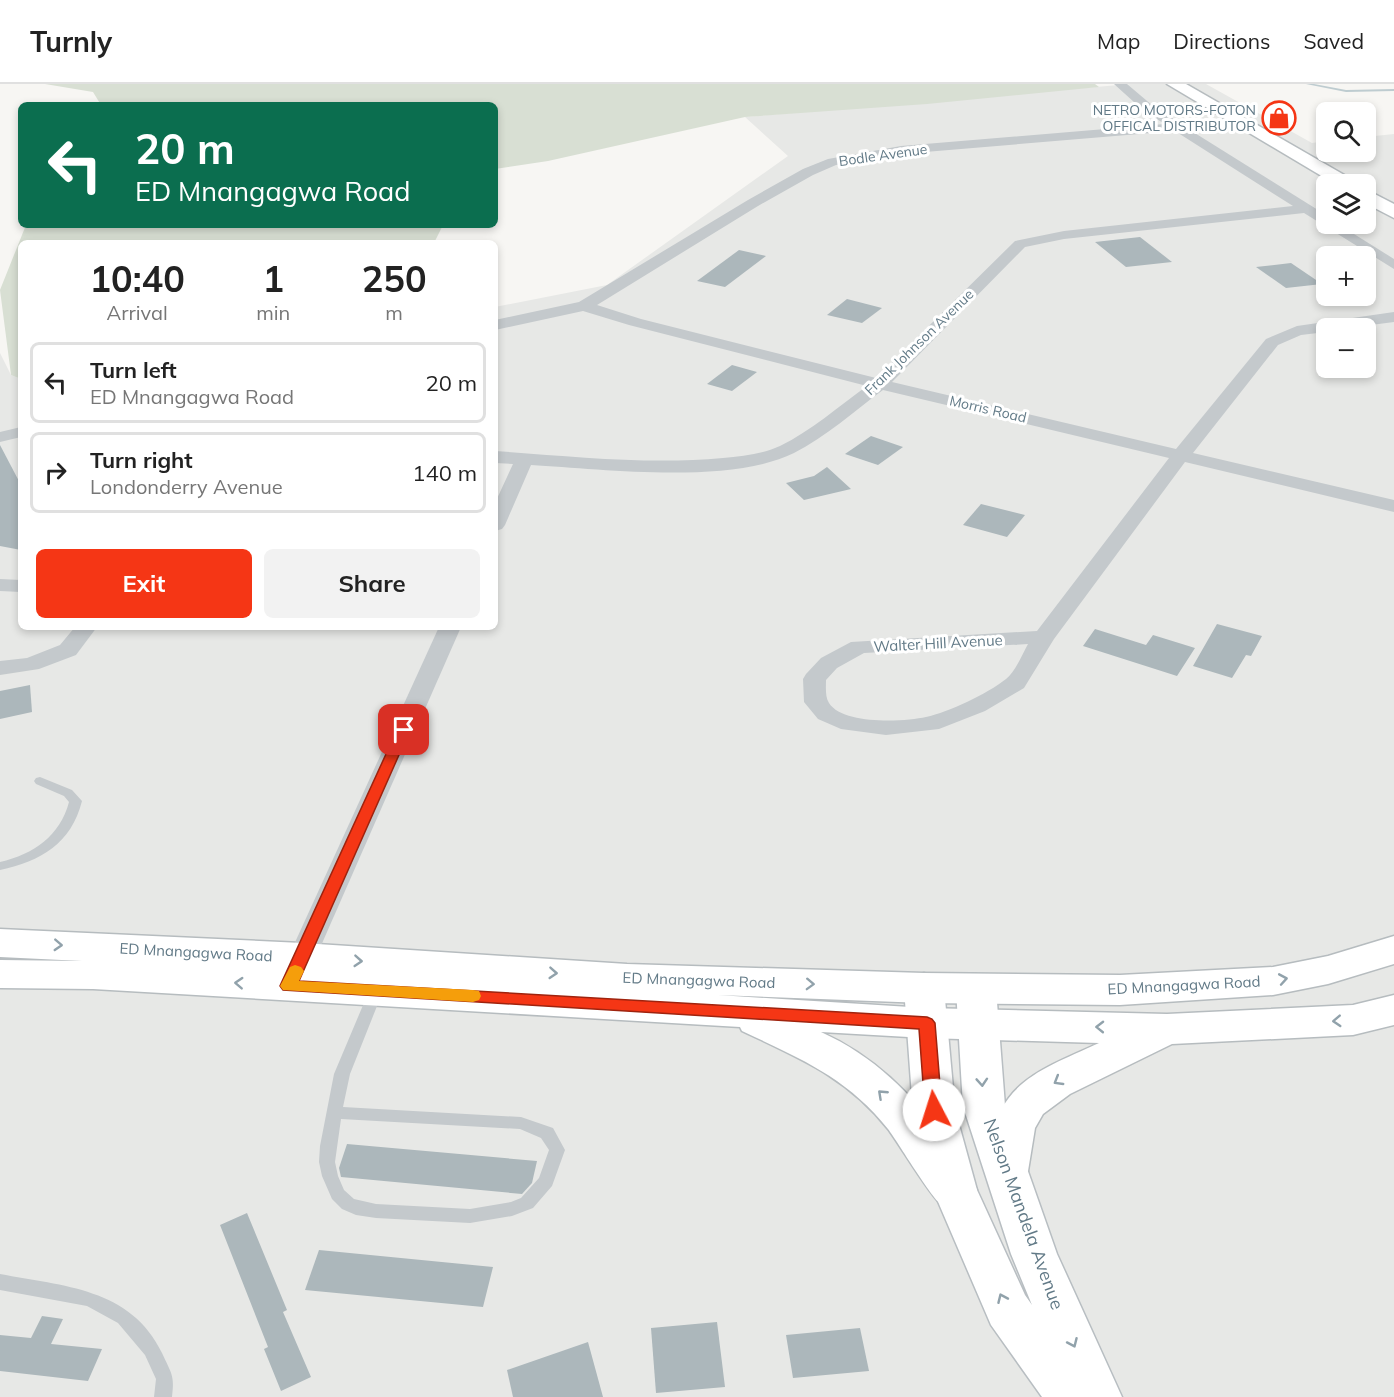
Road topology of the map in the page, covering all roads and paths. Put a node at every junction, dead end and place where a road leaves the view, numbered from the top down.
1 (1120, 84) edge
2 (1175, 84) edge
3 (1240, 122) junction
4 (1179, 127) junction
5 (1330, 174) edge
6 (1376, 201) edge
7 (1306, 209) junction
8 (1394, 212) edge
9 (1316, 215) edge
10 (1346, 234) edge
11 (1394, 265) edge
12 (584, 306) junction
13 (1394, 318) edge
14 (498, 324) edge
15 (880, 384) junction
16 (18, 433) edge
17 (0, 437) edge
18 (1181, 455) junction
19 (498, 457) edge
20 (525, 458) junction
21 (1394, 506) edge
22 (498, 518) edge
23 (0, 585) edge
24 (18, 586) edge
25 (84, 630) edge
26 (449, 630) edge
27 (1044, 637) junction
28 (0, 668) edge
29 (40, 781) dead end
30 (0, 866) edge
31 (0, 943) edge
32 (1394, 950) edge
33 (295, 972) junction
34 (0, 974) edge
35 (376, 990) junction
36 (925, 1006) junction
37 (978, 1007) junction
38 (1394, 1010) edge
39 (742, 1013) junction
40 (1167, 1029) junction
41 (336, 1113) junction
42 (1006, 1171) junction
43 (955, 1190) junction
44 (0, 1282) edge
45 (163, 1397) edge
46 (1072, 1397) edge
47 (1097, 1397) edge

1 - 4 street
2 - 3 main road
3 - 4 street, Bodle Avenue
3 - 5 main road
4 - 7 street
4 - 12 street, Bodle Avenue
6 - 8 main road
7 - 9 street
7 - 15 street, Frank Johnson Avenue
10 - 11 street
12 - 14 street, Bodle Avenue
12 - 15 street, Morris Road
13 - 18 street, Walter Hill Avenue
15 - 18 street, Morris Road
15 - 20 street, Frank Johnson Avenue
16 - 17 street
18 - 21 street, Morris Road
18 - 27 street, Walter Hill Avenue
19 - 20 street, Frank Johnson Avenue
20 - 22 street
23 - 24 street
25 - 28 street
26 - 33 street
27 - 27 street, Walter Hill Avenue
29 - 30 lane
31 -> 33 main road, ED Mnangagwa Road
37 -> 32 main road, ED Mnangagwa Road
33 -> 34 main road, ED Mnangagwa Road
33 - 35 main road, ED Mnangagwa Road
33 -> 36 main road, ED Mnangagwa Road
35 - 39 main road, ED Mnangagwa Road
35 - 41 lane
36 - 37 main road, ED Mnangagwa Road
36 - 39 main road, ED Mnangagwa Road
36 - 43 main road
40 -> 37 main road, ED Mnangagwa Road
37 -> 42 main road, Nelson Mandela Avenue
38 -> 40 main road, ED Mnangagwa Road
43 -> 39 main road
40 -> 42 main road
41 - 41 lane
42 -> 47 main road, Nelson Mandela Avenue
46 -> 43 main road
44 - 45 lane

